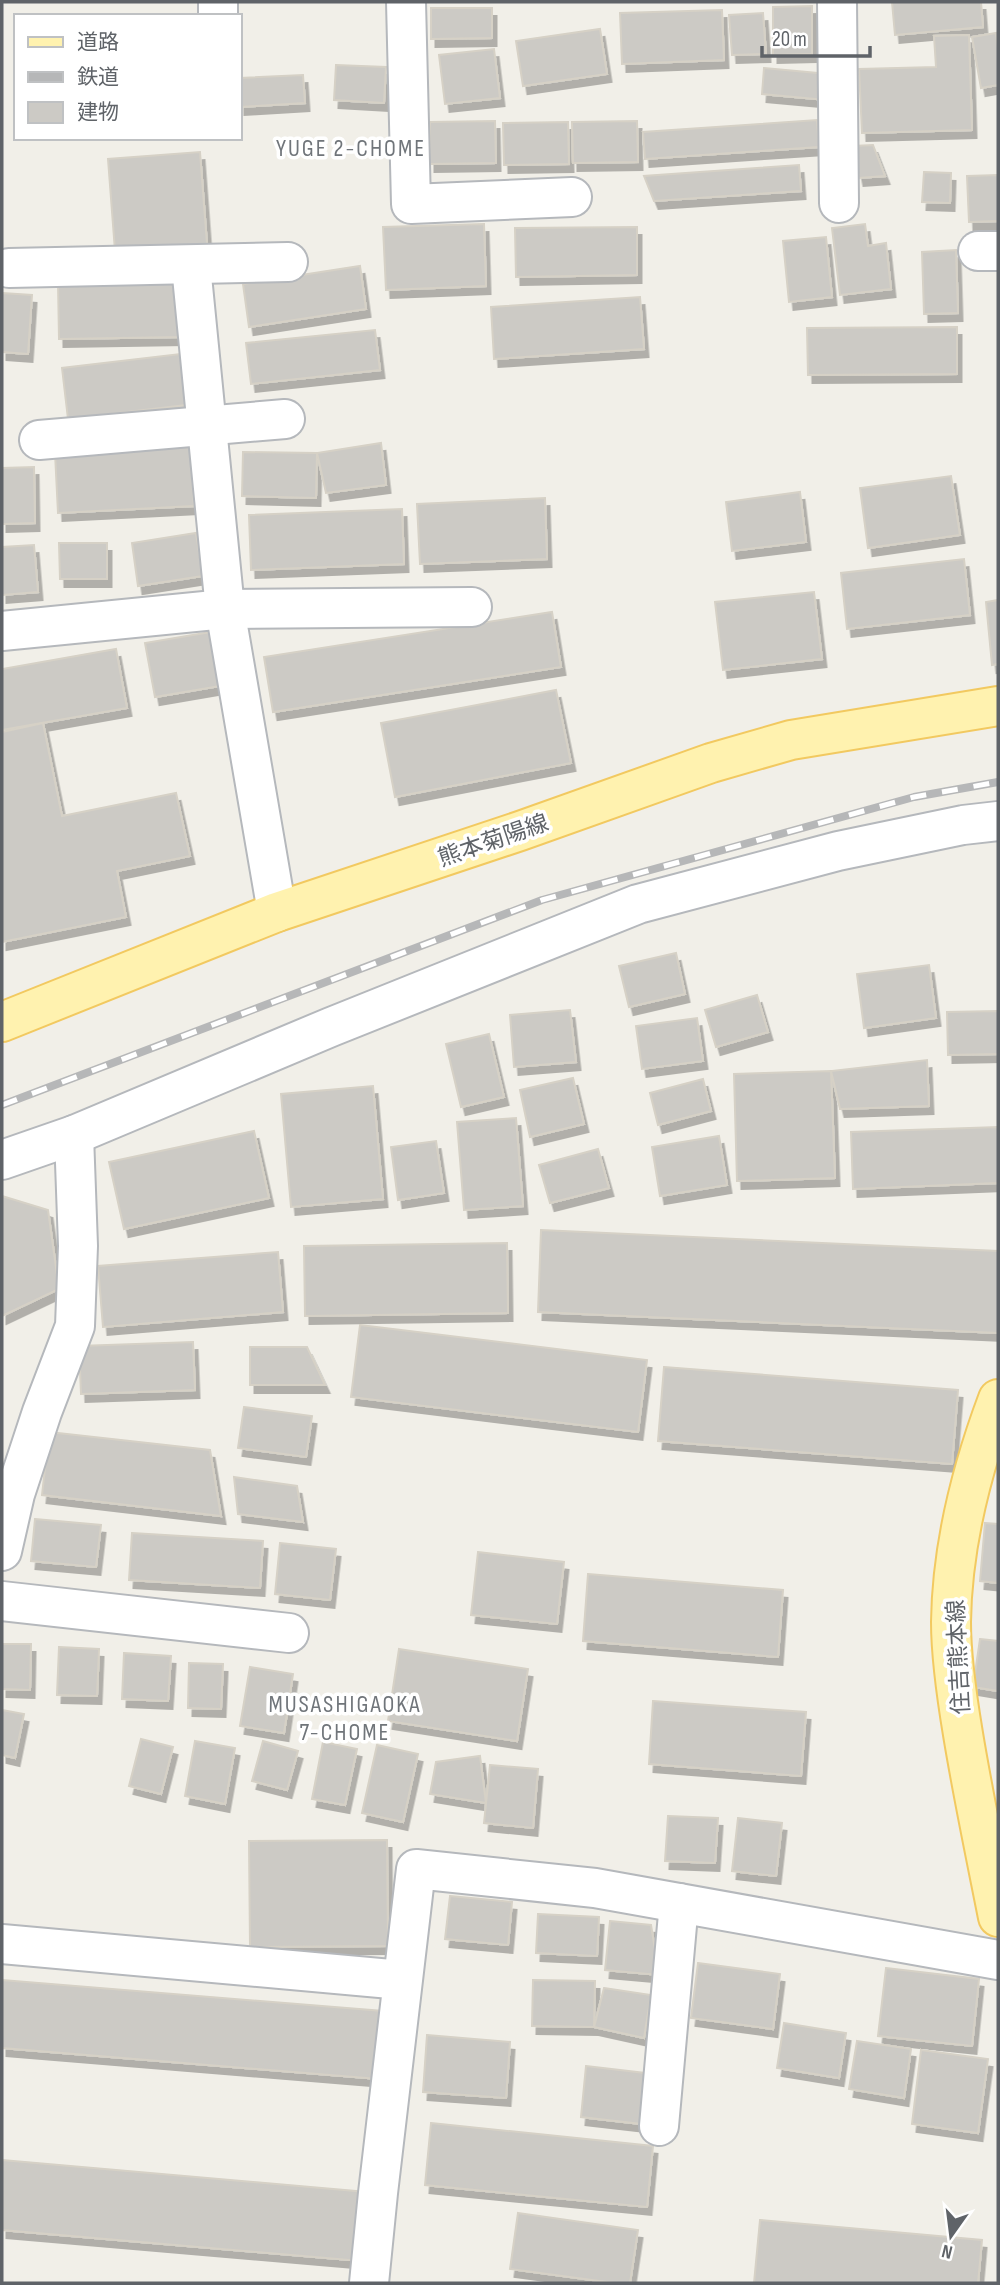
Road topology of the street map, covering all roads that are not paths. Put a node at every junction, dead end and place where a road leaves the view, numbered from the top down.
1 (406, 2) edge
2 (837, 2) edge
3 (572, 197) dead end
4 (839, 203) dead end
5 (288, 262) dead end
6 (191, 266) junction
7 (9, 268) dead end
8 (285, 419) dead end
9 (206, 426) junction
10 (39, 440) dead end
11 (472, 607) dead end
12 (225, 609) junction
13 (2, 631) edge
14 (998, 706) edge
15 (998, 821) edge
16 (277, 912) junction
17 (2, 1022) edge
18 (74, 1135) junction
19 (2, 1160) edge
20 (998, 1399) edge
21 (2, 1551) edge
22 (2, 1601) edge
23 (289, 1633) dead end
24 (678, 1903) junction
25 (998, 1917) edge
26 (2, 1944) edge
27 (998, 1960) edge
28 (402, 1980) junction
29 (659, 2126) dead end
30 (369, 2283) edge

1 - 3 street
2 - 4 street
5 - 6 street
6 - 7 street
6 - 9 street
8 - 9 street
9 - 10 street
9 - 12 street
11 - 12 street
12 - 13 street
12 - 16 street
14 - 16 main road, 熊本菊陽線
15 - 18 street
16 - 17 main road, 熊本菊陽線
18 - 19 street
18 - 21 street
20 - 25 main road, 住吉熊本線
22 - 23 street
24 - 27 street
24 - 28 street
24 - 29 street
26 - 28 street
28 - 30 street

